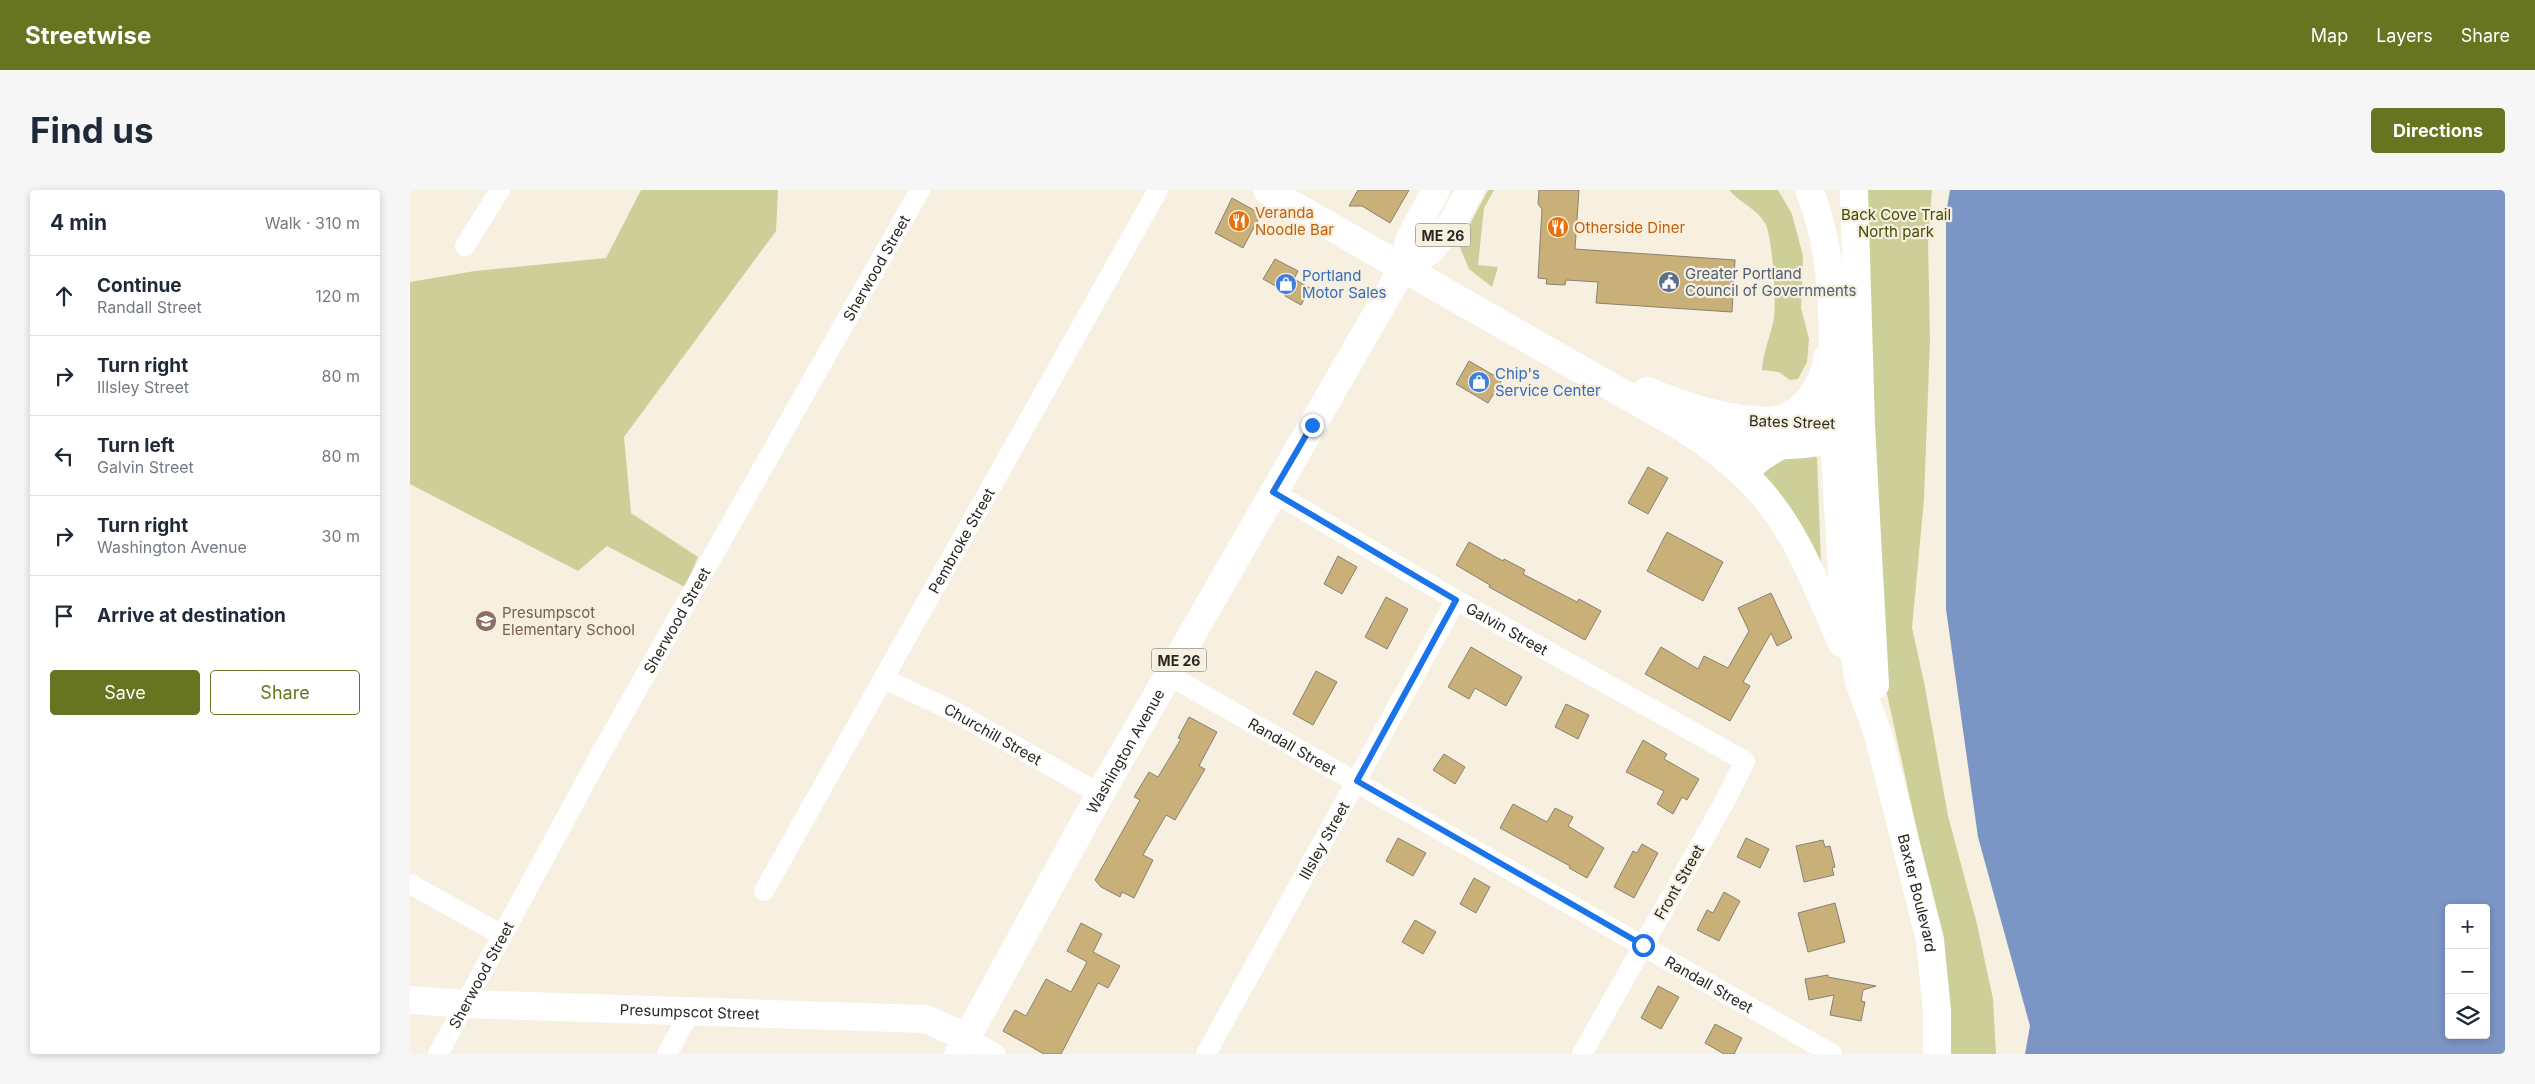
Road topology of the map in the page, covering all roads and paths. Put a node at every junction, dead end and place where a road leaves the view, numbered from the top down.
1 (500, 190) edge
2 (920, 190) edge
3 (1158, 190) edge
4 (1266, 190) edge
5 (1436, 190) edge
6 (1470, 190) edge
7 (1809, 190) edge
8 (1854, 190) edge
9 (464, 246) dead end
10 (1404, 268) junction
11 (1831, 314) junction
12 (1555, 353) junction
13 (1861, 425) junction
14 (1687, 430) junction
15 (1834, 430) junction
16 (1776, 433) junction
17 (1743, 474) junction
18 (1273, 492) junction
19 (1456, 600) junction
20 (1170, 676) junction
21 (884, 679) junction
22 (1859, 682) junction
23 (1878, 734) junction
24 (1745, 761) joint
25 (1357, 781) junction
26 (1100, 794) junction
27 (410, 884) edge
28 (764, 891) dead end
29 (502, 935) junction
30 (1643, 945) junction
31 (410, 1000) edge
32 (466, 1004) junction
33 (690, 1012) junction
34 (962, 1046) edge
35 (438, 1054) edge
36 (667, 1054) edge
37 (996, 1054) edge
38 (1206, 1054) edge
39 (1582, 1054) edge
40 (1832, 1054) edge
41 (1937, 1054) edge

1 - 9 street
2 - 29 street, Sherwood Street
3 - 21 street, Pembroke Street
4 - 10 main road, Bates Street
5 - 10 main road, ME 26
6 - 10 main road, ME 26
7 - 11 main road
8 - 13 main road, Baxter Boulevard
10 - 12 main road, Bates Street
10 - 18 main road, Washington Avenue / ME 26
11 - 15 main road, Baxter Boulevard
11 - 16 main road
12 - 14 main road, Bates Street
12 - 16 main road, Bates Street
13 - 15 main road, Bates Street
13 - 23 main road, Baxter Boulevard
14 - 16 main road, Bates Street
14 - 17 main road, Bates Street
15 - 16 main road, Bates Street
15 - 22 main road, Baxter Boulevard
16 - 17 main road
17 - 22 main road, Bates Street
18 - 19 street, Galvin Street
18 - 20 main road, Washington Avenue / ME 26
19 - 24 street, Galvin Street
19 - 25 street, Illsley Street
20 - 25 street, Randall Street
20 - 26 main road, Washington Avenue / ME 26
21 - 26 street, Churchill Street
21 - 28 street, Pembroke Street
22 - 23 main road, Baxter Boulevard
23 - 41 main road, Baxter Boulevard
24 - 30 street, Front Street
25 - 30 street, Randall Street
25 - 38 street, Illsley Street
26 - 34 main road, Washington Avenue / ME 26
27 - 29 street
29 - 32 street, Sherwood Street
30 - 39 street, Front Street
30 - 40 street, Randall Street
31 - 32 main road, Presumpscot Street
32 - 33 main road, Presumpscot Street
32 - 35 street, Sherwood Street
33 - 34 main road, Presumpscot Street
33 - 36 street
34 - 37 street

